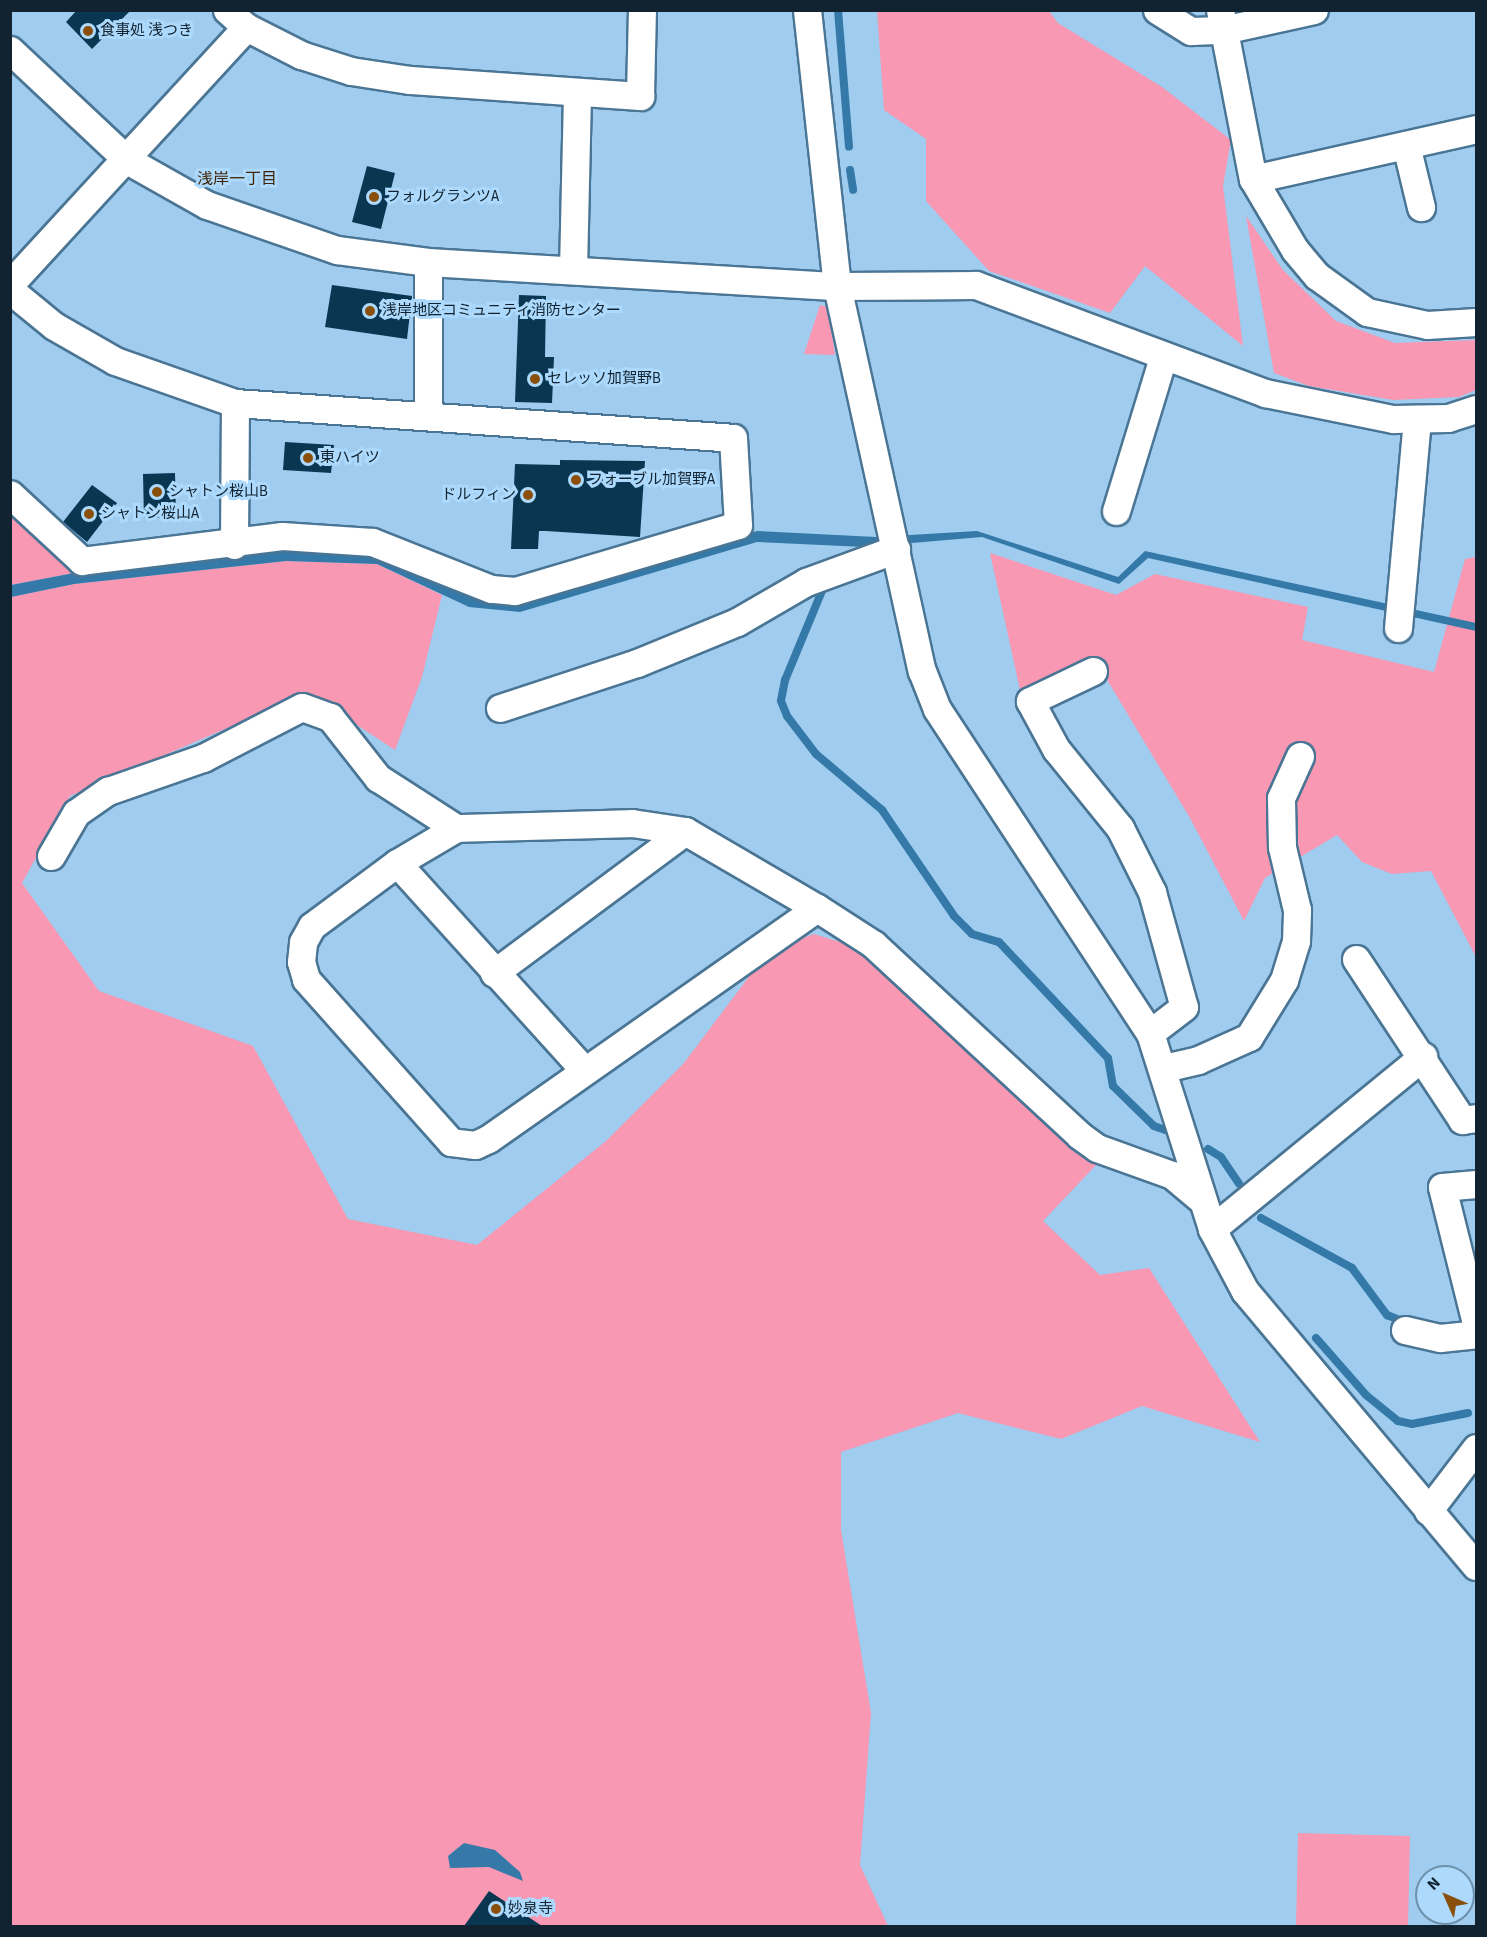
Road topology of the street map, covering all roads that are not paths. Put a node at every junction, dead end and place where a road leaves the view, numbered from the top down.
1 (642, 10) edge
2 (807, 10) edge
3 (1157, 10) edge
4 (1314, 10) edge
5 (236, 19) edge
6 (1222, 20) edge
7 (10, 50) edge
8 (577, 94) junction
9 (1476, 129) edge
10 (1406, 145) junction
11 (127, 160) junction
12 (1253, 179) junction
13 (1421, 207) dead end
14 (428, 262) junction
15 (573, 270) junction
16 (10, 284) edge
17 (837, 286) junction
18 (10, 290) edge
19 (1476, 322) edge
20 (1163, 357) junction
21 (235, 403) junction
22 (1476, 409) edge
23 (428, 415) junction
24 (1417, 419) junction
25 (10, 494) edge
26 (1116, 511) dead end
27 (234, 545) junction
28 (896, 549) junction
29 (1398, 628) dead end
30 (1093, 671) dead end
31 (500, 708) dead end
32 (1300, 756) dead end
33 (456, 828) junction
34 (685, 831) junction
35 (51, 856) dead end
36 (397, 864) junction
37 (816, 908) junction
38 (1356, 959) dead end
39 (494, 974) junction
40 (1150, 1033) junction
41 (1423, 1056) junction
42 (1164, 1068) junction
43 (583, 1069) junction
44 (1476, 1119) edge
45 (1476, 1184) edge
46 (1201, 1199) junction
47 (1212, 1229) junction
48 (1476, 1323) edge
49 (1405, 1330) dead end
50 (1476, 1334) edge
51 (1476, 1448) edge
52 (1428, 1511) junction
53 (1475, 1560) edge

1 - 8 street
2 - 17 street
3 - 6 street
4 - 6 street
5 - 8 street
5 - 11 street
6 - 12 street
7 - 11 street
8 - 15 street
9 - 10 street
10 - 12 street
10 - 13 street
11 - 14 street
11 - 16 street
12 - 19 street
14 - 15 street
14 - 23 street
15 - 17 street
17 - 20 street
17 - 28 street
18 - 21 street
20 - 24 street
20 - 26 street
21 - 23 street
21 - 27 street
22 - 24 street
23 - 27 street
24 - 29 street
25 - 27 street
28 - 31 street
28 - 40 street
30 - 40 street
32 - 42 street
33 - 34 street
33 - 35 street
33 - 36 street
34 - 37 street
34 - 39 street
36 - 39 street
36 - 43 street
37 - 43 street
37 - 46 street
38 - 41 street
39 - 43 street
40 - 42 street
41 - 44 street
41 - 47 street
42 - 46 street
45 - 48 street
46 - 47 street
47 - 52 street
49 - 50 street
51 - 52 street
52 - 53 street

